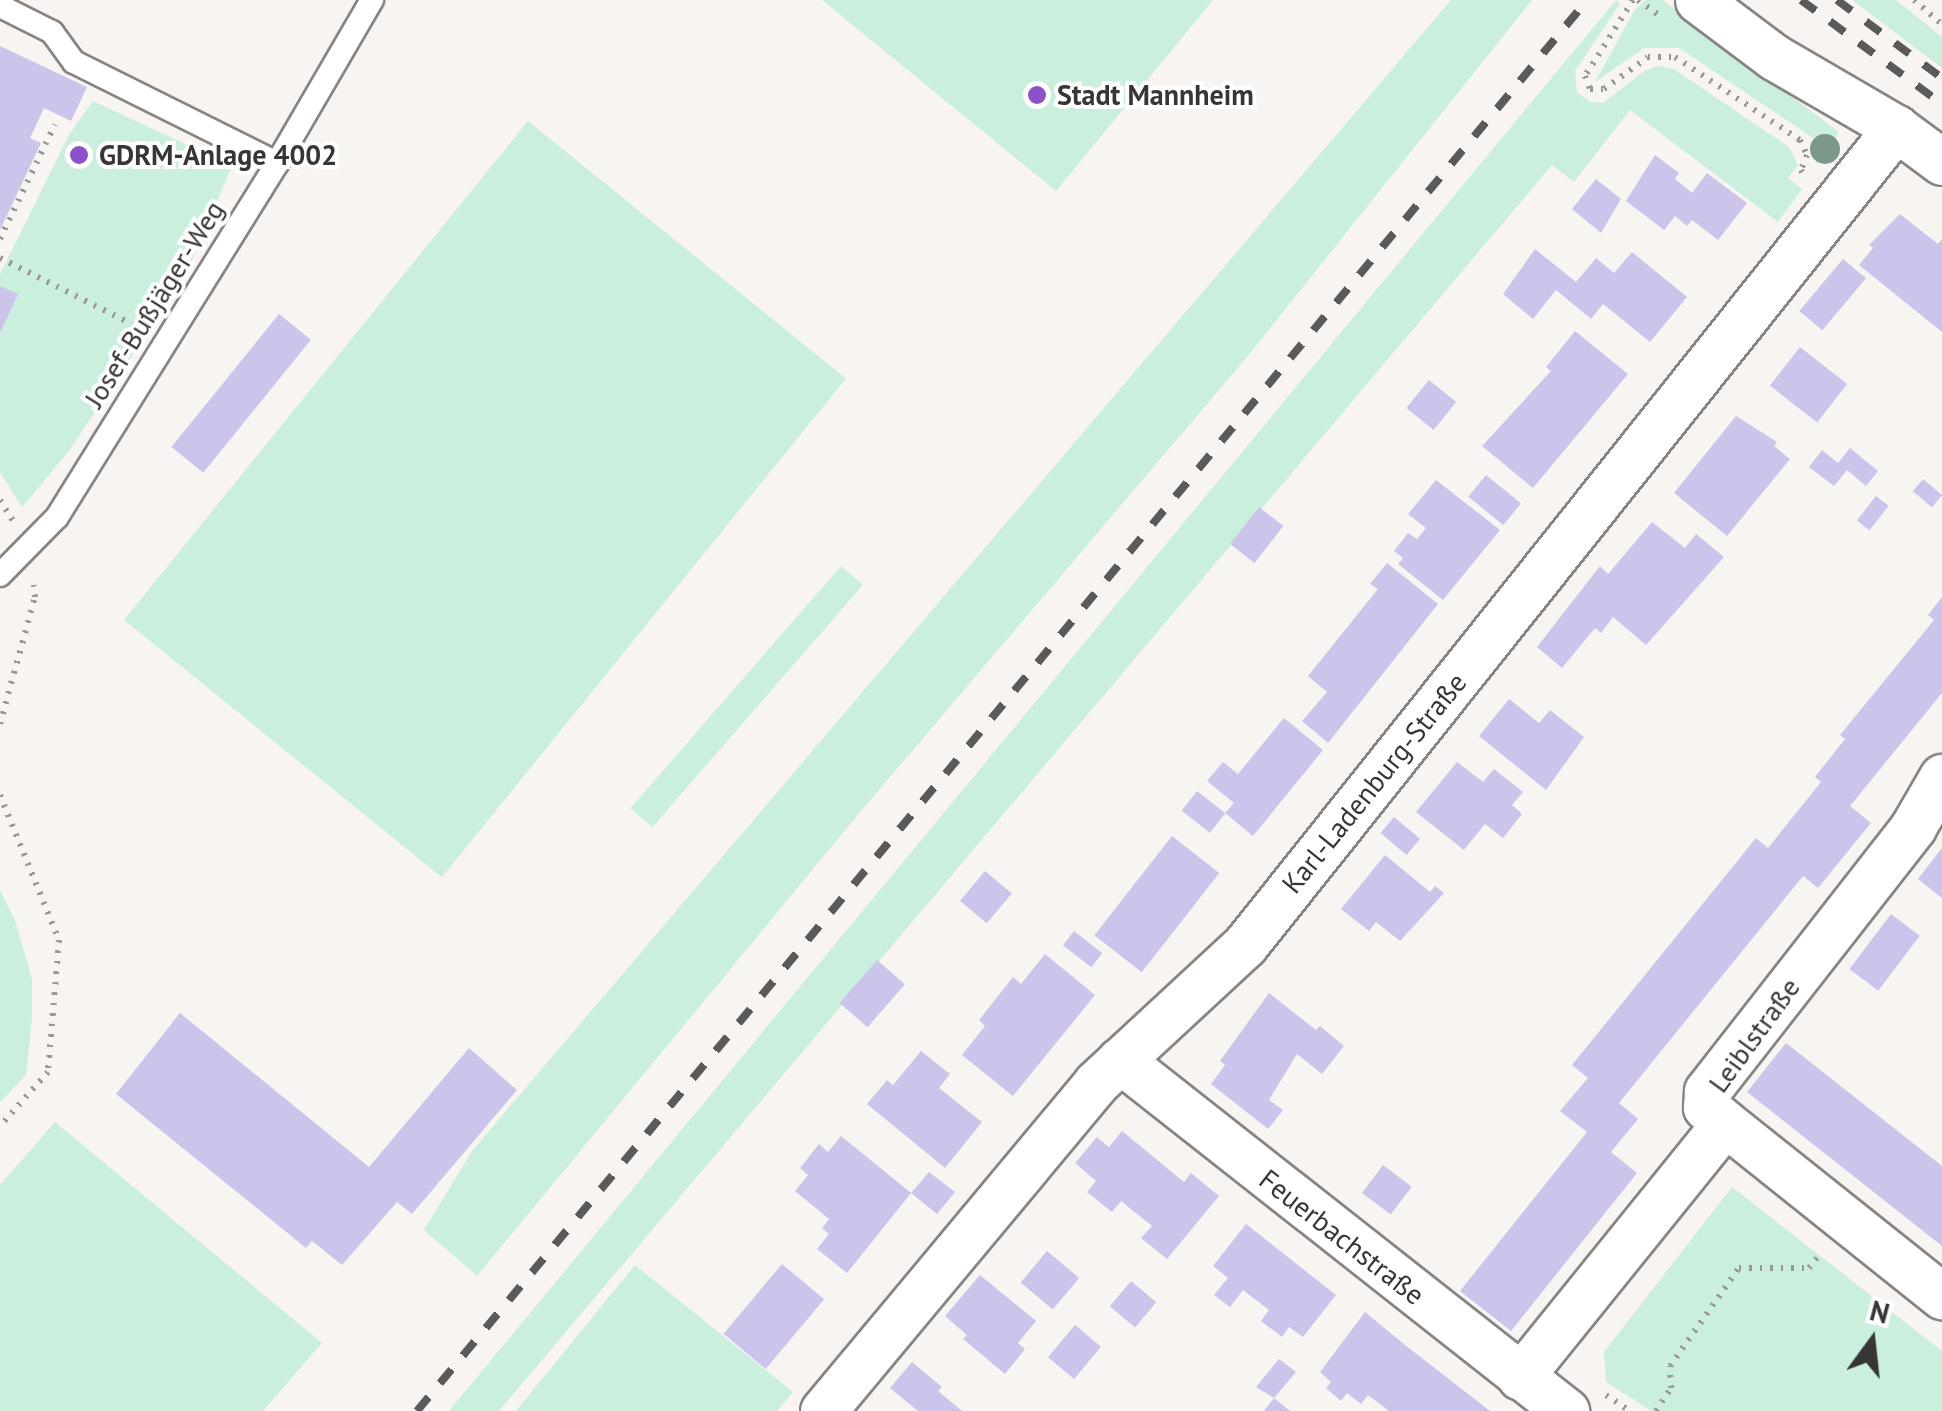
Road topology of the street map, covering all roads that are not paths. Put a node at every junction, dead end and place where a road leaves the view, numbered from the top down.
1 (372, 0) edge
2 (1698, 0) edge
3 (0, 6) edge
4 (1896, 128) junction
5 (1942, 162) edge
6 (277, 163) junction
7 (0, 574) edge
8 (1942, 776) edge
9 (1120, 1060) junction
10 (1726, 1123) junction
11 (1942, 1296) edge
12 (1520, 1377) junction
13 (1584, 1402) edge
14 (823, 1411) edge

1 - 6 lane, Josef-Bußjäger-Weg
2 - 4 street
3 - 6 lane
4 - 5 street
4 - 9 street, Karl-Ladenburg-Straße
6 - 7 lane, Josef-Bußjäger-Weg
8 - 10 street, Leiblstraße
9 - 12 street, Feuerbachstraße
9 - 14 street, Karl-Ladenburg-Straße
10 - 11 street
10 - 12 street, Leiblstraße
12 - 13 street, Feuerbachstraße

